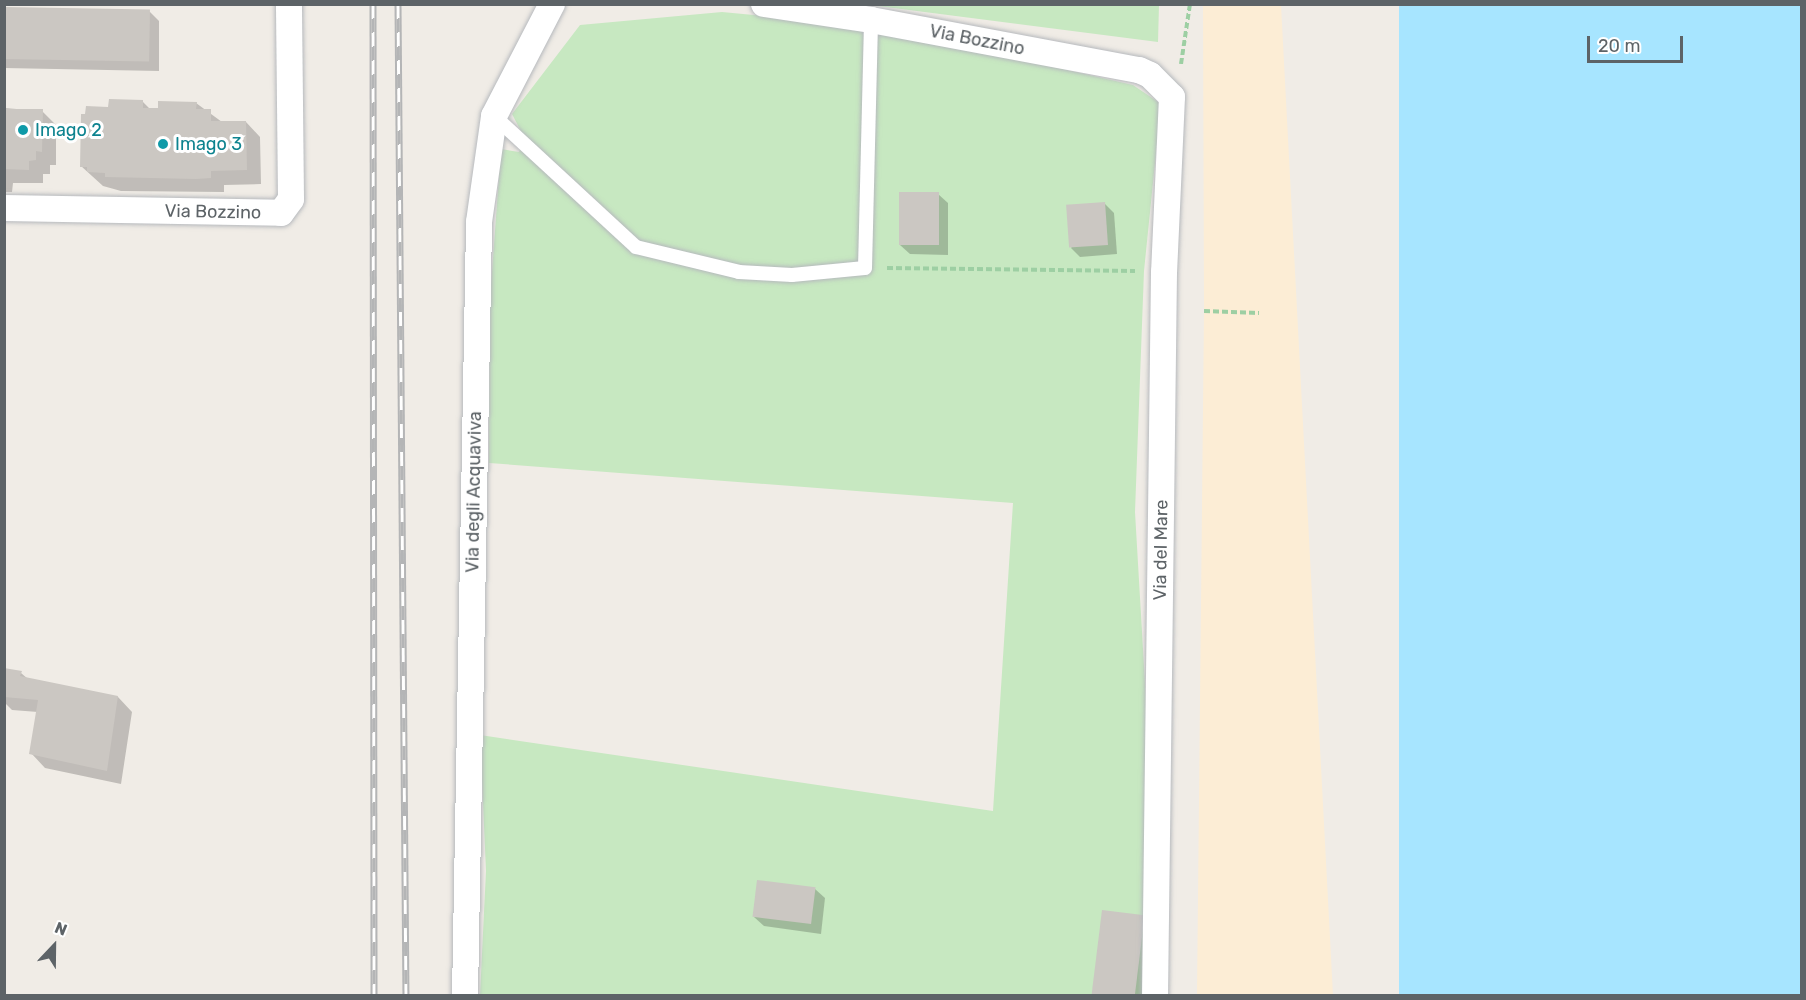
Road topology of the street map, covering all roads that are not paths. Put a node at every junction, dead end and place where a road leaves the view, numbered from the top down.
1 (290, 4) edge
2 (552, 4) edge
3 (764, 4) edge
4 (815, 8) edge
5 (871, 20) junction
6 (1168, 95) joint
7 (494, 116) junction
8 (4, 208) edge
9 (465, 996) edge
10 (1155, 996) edge

1 - 8 street, Via Bozzino
2 - 7 street, Via degli Acquaviva
3 - 4 street, Via Bozzino
4 - 5 street, Via Bozzino
5 - 6 street, Via Bozzino
5 - 7 lane
6 - 10 street, Via del Mare
7 - 9 street, Via degli Acquaviva

